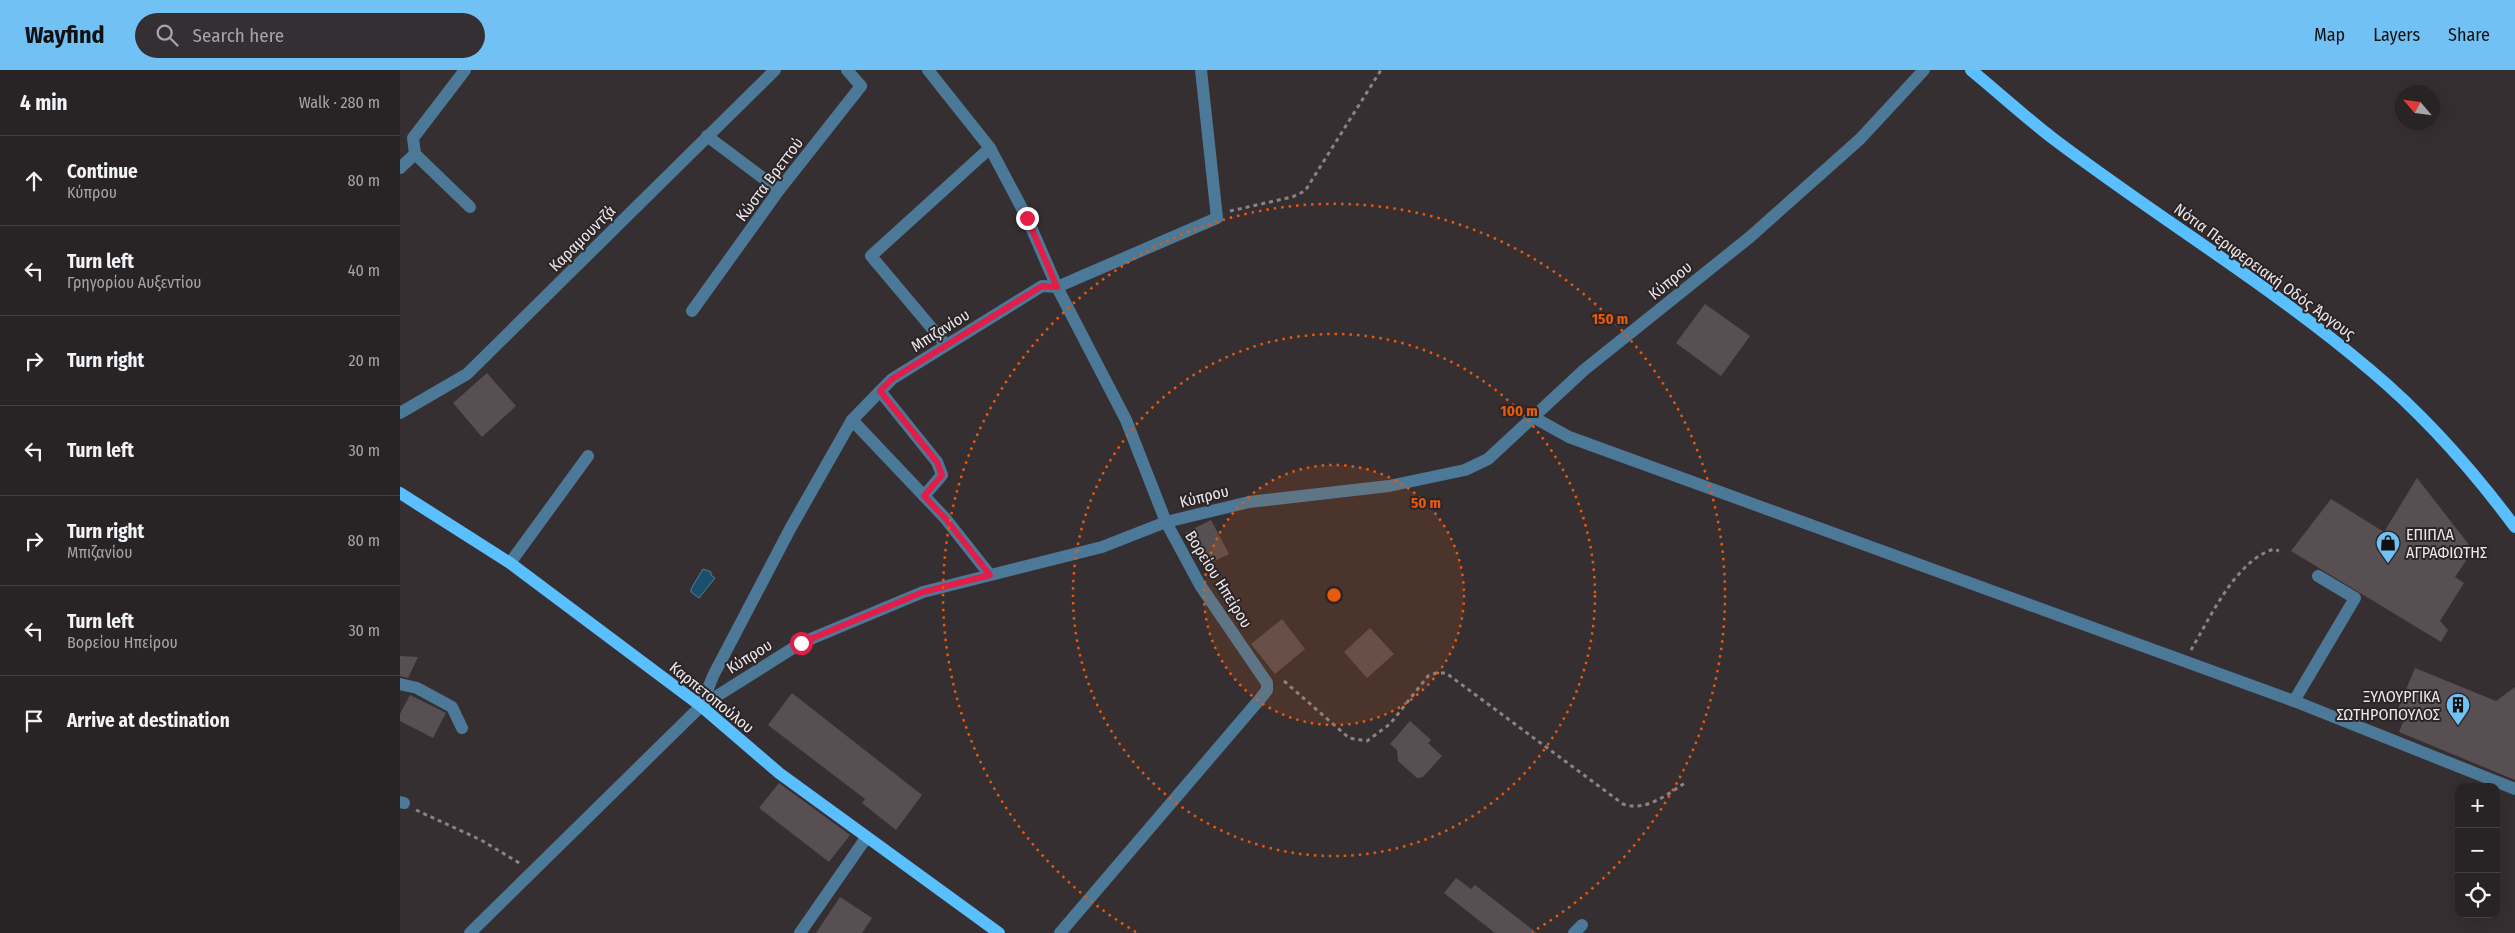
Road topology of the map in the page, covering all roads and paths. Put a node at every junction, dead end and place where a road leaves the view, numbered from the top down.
1 (465, 70) edge
2 (774, 70) edge
3 (847, 70) edge
4 (928, 70) edge
5 (1200, 70) edge
6 (1382, 70) edge
7 (1924, 70) edge
8 (1971, 70) edge
9 (707, 136) junction
10 (990, 148) junction
11 (414, 154) junction
12 (400, 168) edge
13 (779, 190) junction
14 (470, 207) dead end
15 (1217, 218) junction
16 (1057, 287) junction
17 (692, 311) dead end
18 (946, 344) junction
19 (880, 391) junction
20 (400, 413) edge
21 (1533, 417) junction
22 (852, 420) junction
23 (588, 456) dead end
24 (400, 493) edge
25 (924, 496) junction
26 (1166, 522) junction
27 (2515, 527) edge
28 (2279, 551) dead end
29 (510, 563) junction
30 (990, 575) junction
31 (2318, 576) dead end
32 (2185, 661) junction
33 (1284, 681) dead end
34 (400, 684) edge
35 (2294, 701) junction
36 (701, 706) junction
37 (462, 728) dead end
38 (1685, 783) dead end
39 (2515, 789) edge
40 (402, 803) edge
41 (866, 838) junction
42 (532, 872) junction
43 (470, 933) edge
44 (800, 933) edge
45 (998, 933) edge
46 (1060, 933) edge

1 - 11 street
2 - 9 street, Καραμουντζά
3 - 13 street, Κώστα Βρεττού
4 - 10 street, Βορείου Ηπείρου
5 - 15 street
6 - 15 path
7 - 21 street, Κύπρου
8 - 27 main road, Νότια Περιφερειακή Οδός Άργους
9 - 13 street
9 - 20 street, Καραμουντζά
10 - 16 street, Βορείου Ηπείρου
10 - 18 street
11 - 12 street
11 - 14 street
13 - 17 street, Κώστα Βρεττού
15 - 16 street, Μπιζανίου
16 - 18 street, Μπιζανίου
16 - 26 street, Βορείου Ηπείρου
18 - 19 street, Μπιζανίου
19 - 22 street, Μπιζανίου
19 - 25 street
21 - 26 street, Κύπρου
21 - 32 street
22 - 25 street
22 - 36 street, Μπιζανίου
23 - 29 street
24 - 29 main road, Καρπετοπούλου
25 - 30 street
26 - 30 street, Κύπρου
26 - 46 street, Βορείου Ηπείρου
28 - 32 path
29 - 36 main road, Καρπετοπούλου
30 - 36 street, Κύπρου
31 - 35 street
32 - 35 street
33 - 38 path
34 - 37 street
35 - 39 street
36 - 41 main road, Καρπετοπούλου
36 - 42 street, Κύπρου
40 - 42 path
41 - 44 street
41 - 45 main road, Καρπετοπούλου
42 - 43 street, Κύπρου

